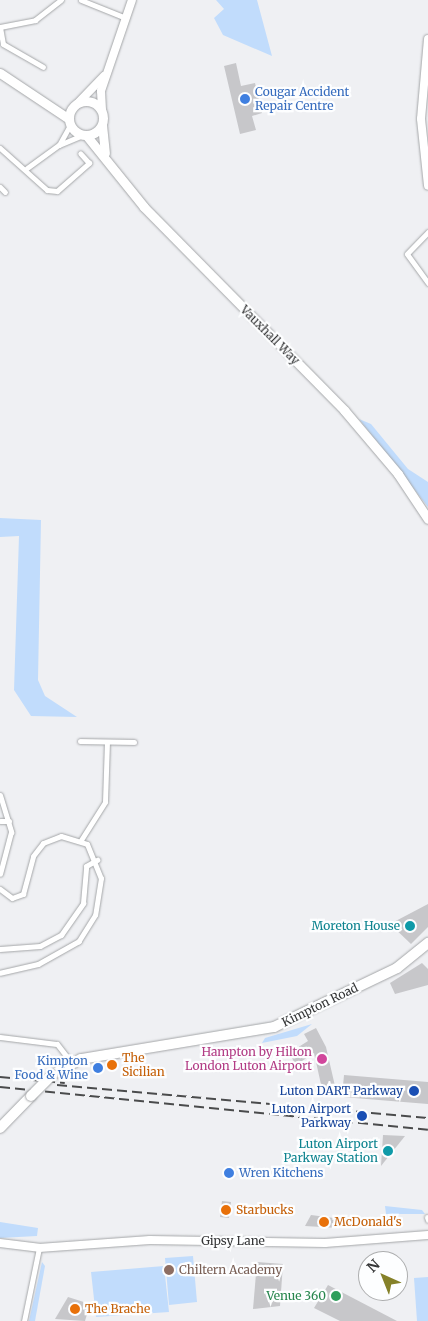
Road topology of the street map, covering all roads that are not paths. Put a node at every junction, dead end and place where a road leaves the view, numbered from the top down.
1 (61, 0) edge
2 (81, 0) edge
3 (132, 0) edge
4 (126, 18) junction
5 (0, 28) edge
6 (428, 39) edge
7 (427, 66) edge
8 (43, 67) dead end
9 (0, 73) edge
10 (107, 73) junction
11 (428, 100) edge
12 (50, 102) junction
13 (78, 103) junction
14 (421, 107) junction
15 (102, 110) junction
16 (69, 122) junction
17 (102, 125) junction
18 (84, 135) junction
19 (59, 145) junction
20 (0, 148) edge
21 (80, 153) dead end
22 (426, 155) edge
23 (105, 156) junction
24 (27, 168) junction
25 (428, 186) edge
26 (0, 187) edge
27 (4, 192) dead end
28 (428, 232) edge
29 (428, 283) edge
30 (428, 519) edge
31 (80, 742) dead end
32 (107, 742) junction
33 (134, 742) dead end
34 (0, 795) edge
35 (0, 821) edge
36 (9, 821) junction
37 (81, 840) junction
38 (97, 860) junction
39 (0, 872) edge
40 (0, 889) edge
41 (428, 934) edge
42 (428, 943) edge
43 (0, 949) edge
44 (410, 957) junction
45 (0, 973) edge
46 (0, 1037) edge
47 (194, 1041) junction
48 (68, 1058) junction
49 (52, 1075) junction
50 (0, 1128) edge
51 (428, 1235) edge
52 (0, 1243) edge
53 (39, 1248) junction
54 (24, 1321) edge

1 - 5 street
2 - 4 street
3 - 4 main road
4 - 10 main road
5 - 8 street
6 - 7 main road
7 - 14 main road
9 - 12 main road
10 - 13 main road
10 - 15 main road
11 - 14 street
12 - 13 main road
12 - 16 main road
13 - 15 main road
13 - 16 main road
14 - 22 main road
15 - 17 main road
16 - 18 main road
16 - 19 street
17 - 18 main road
17 - 23 main road
18 - 19 street
18 - 23 main road, Vauxhall Way
19 - 24 street
20 - 24 street
21 - 24 street
22 - 25 main road
23 - 30 main road, Vauxhall Way
26 - 27 street
28 - 29 street
31 - 32 street
32 - 33 street
32 - 37 street
34 - 36 street
35 - 36 street
36 - 39 street
37 - 38 street
37 - 40 street
38 - 43 street
38 - 45 street
41 - 44 highway, Kimpton Road
42 - 44 highway, Kimpton Road
44 - 47 highway, Kimpton Road
46 - 48 street
47 - 48 highway, Kimpton Road
47 - 49 highway, Kimpton Road
48 - 49 highway, Kimpton Road
49 - 50 highway, Kimpton Road, bridge
51 - 53 main road, Gipsy Lane
52 - 53 main road, Gipsy Lane
53 - 54 street

